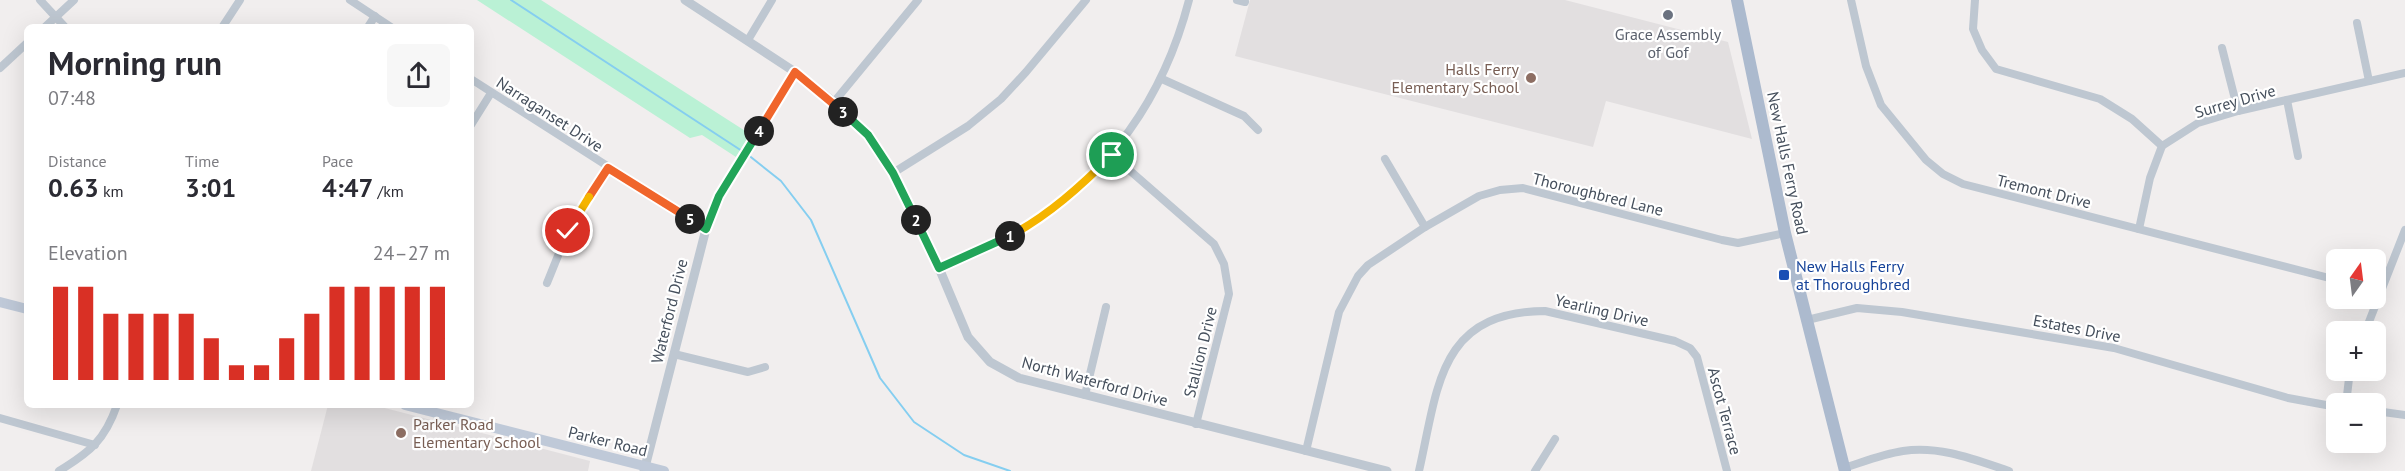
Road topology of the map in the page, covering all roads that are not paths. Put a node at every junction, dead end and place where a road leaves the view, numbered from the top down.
1 (40, 0) edge
2 (74, 0) edge
3 (240, 0) edge
4 (350, 0) edge
5 (685, 0) edge
6 (772, 0) edge
7 (918, 0) edge
8 (1086, 0) edge
9 (1189, 0) edge
10 (1737, 0) edge
11 (1851, 0) edge
12 (1975, 0) edge
13 (375, 16) junction
14 (56, 17) junction
15 (2357, 23) dead end
16 (48, 24) edge
17 (62, 24) edge
18 (224, 24) edge
19 (370, 24) edge
20 (387, 24) edge
21 (748, 40) junction
22 (24, 46) edge
23 (2222, 48) dead end
24 (0, 68) edge
25 (795, 72) junction
26 (2405, 73) edge
27 (1162, 79) junction
28 (2369, 81) junction
29 (474, 82) edge
30 (491, 93) junction
31 (2287, 100) junction
32 (834, 102) junction
33 (2238, 111) junction
34 (474, 120) edge
35 (1258, 130) dead end
36 (2162, 146) junction
37 (1112, 155) junction
38 (2298, 156) dead end
39 (1385, 159) dead end
40 (608, 168) junction
41 (893, 173) junction
42 (1425, 226) junction
43 (706, 229) junction
44 (2139, 229) junction
45 (2405, 230) edge
46 (1785, 233) junction
47 (939, 268) junction
48 (2386, 274) edge
49 (2326, 277) edge
50 (547, 283) dead end
51 (0, 302) edge
52 (1106, 307) dead end
53 (24, 308) edge
54 (1807, 321) junction
55 (674, 354) junction
56 (1697, 357) joint
57 (765, 368) dead end
58 (1085, 395) junction
59 (2326, 405) edge
60 (116, 408) edge
61 (416, 408) edge
62 (2386, 412) edge
63 (2405, 415) edge
64 (0, 418) edge
65 (1196, 424) junction
66 (1555, 439) dead end
67 (94, 445) junction
68 (1306, 451) junction
69 (644, 469) edge
70 (1844, 469) edge
71 (59, 471) edge
72 (664, 471) edge
73 (1388, 471) edge
74 (1419, 471) edge
75 (1535, 471) edge
76 (1727, 471) edge
77 (2009, 471) edge

1 - 14 street
2 - 14 street
3 - 18 street
4 - 13 street
5 - 21 street, North Waterford Drive
6 - 21 street
7 - 32 street
8 - 41 street
9 - 27 street
10 - 46 main road, New Halls Ferry Road
11 - 44 street, Tremont Drive
12 - 36 street
13 - 19 street
13 - 20 street
14 - 16 street
14 - 17 street
15 - 28 street
21 - 25 street, North Waterford Drive
22 - 24 street
23 - 33 street
25 - 32 street, North Waterford Drive
25 - 43 street, Waterford Drive
26 - 28 street, Surrey Drive
27 - 35 street
27 - 37 street
28 - 31 street, Surrey Drive
29 - 30 street, Narraganset Drive
30 - 34 street
30 - 40 street, Narraganset Drive
31 - 33 street, Surrey Drive
31 - 38 street
32 - 41 street, North Waterford Drive
33 - 36 street, Surrey Drive
36 - 44 street
37 - 47 street
37 - 65 street, Stallion Drive
39 - 42 street
40 - 43 street, Narraganset Drive
40 - 50 street
41 - 47 street, North Waterford Drive
42 - 46 street, Thoroughbred Lane
42 - 68 street, Thoroughbred Lane
43 - 55 street, Waterford Drive
44 - 49 street, Tremont Drive
45 - 48 street
46 - 54 main road, New Halls Ferry Road
47 - 58 street, North Waterford Drive
51 - 53 main road
52 - 58 street
54 - 59 street, Estates Drive
54 - 70 main road, New Halls Ferry Road
55 - 57 street
55 - 69 street, Waterford Drive
56 - 74 street, Yearling Drive
56 - 76 street, Ascot Terrace
58 - 65 street, North Waterford Drive
60 - 67 street
61 - 69 main road, Parker Road
62 - 63 street
64 - 67 street
65 - 68 street, North Waterford Drive
66 - 75 street
67 - 71 street
68 - 73 street, North Waterford Drive
69 - 72 main road, Parker Road
70 - 77 street

